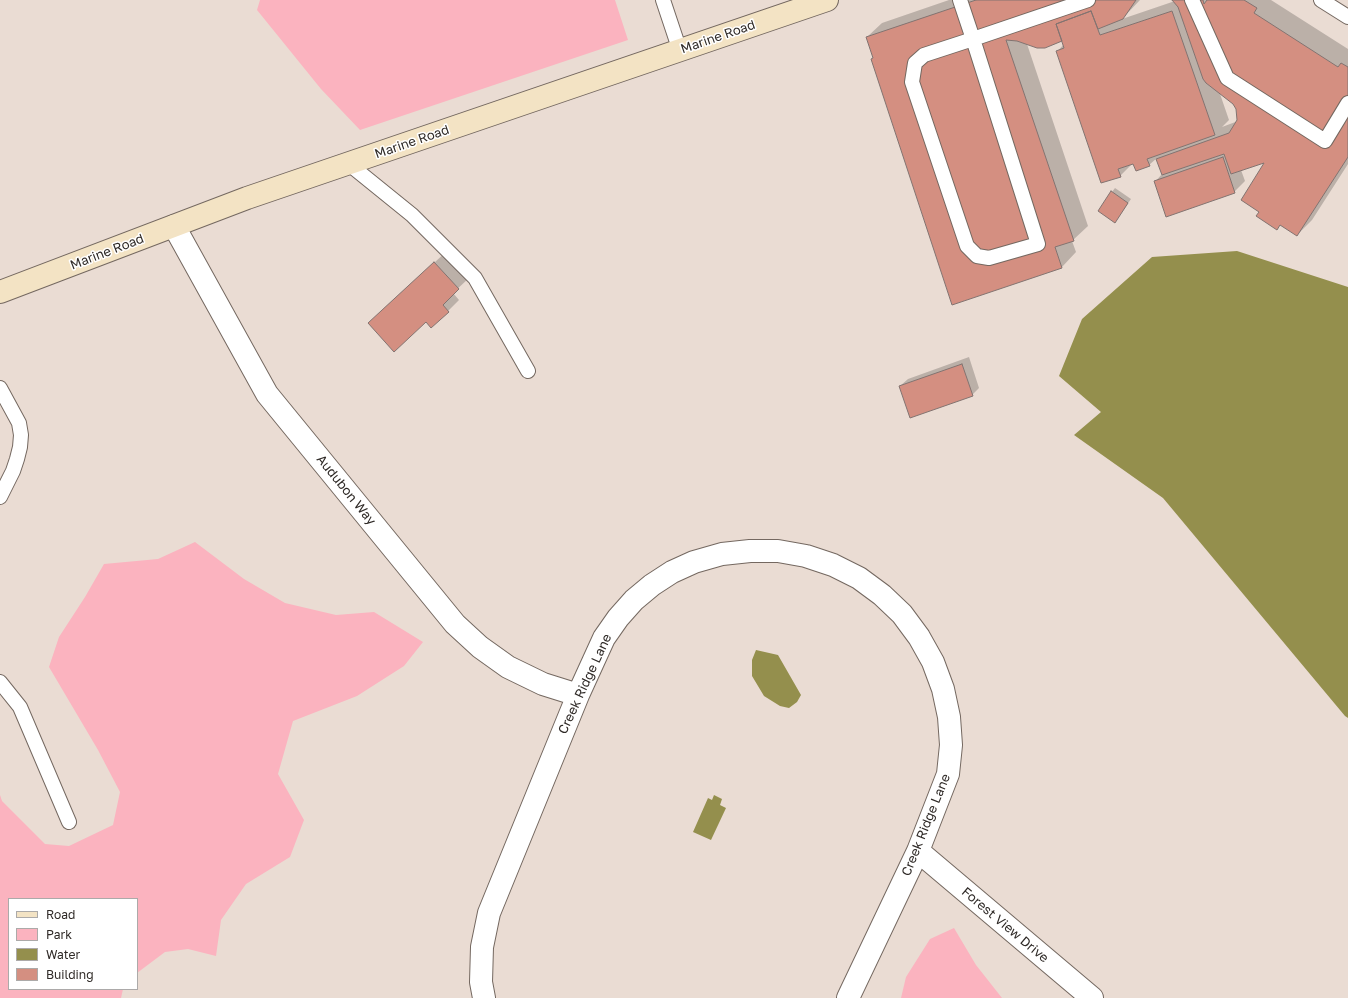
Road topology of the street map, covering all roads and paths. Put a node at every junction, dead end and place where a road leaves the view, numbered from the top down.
1 (663, 0) edge
2 (827, 0) edge
3 (960, 0) edge
4 (1088, 0) edge
5 (1192, 0) edge
6 (1321, 0) edge
7 (1348, 17) edge
8 (973, 39) junction
9 (680, 51) junction
10 (1348, 103) edge
11 (348, 164) junction
12 (174, 226) junction
13 (0, 292) edge
14 (528, 371) dead end
15 (0, 388) edge
16 (0, 497) edge
17 (0, 682) edge
18 (578, 695) junction
19 (69, 822) dead end
20 (918, 851) junction
21 (484, 998) edge
22 (848, 998) edge
23 (1092, 998) edge

1 - 9 lane
2 - 9 main road, Marine Road
3 - 8 lane
4 - 8 lane
5 - 10 lane
6 - 7 lane
8 - 8 lane
9 - 11 main road, Marine Road
11 - 12 main road, Marine Road
11 - 14 lane
12 - 13 main road, Marine Road
12 - 18 street, Audubon Way
15 - 16 lane
17 - 19 lane
18 - 20 street, Creek Ridge Lane
18 - 21 street, Creek Ridge Lane
20 - 22 street, Creek Ridge Lane
20 - 23 street, Forest View Drive

